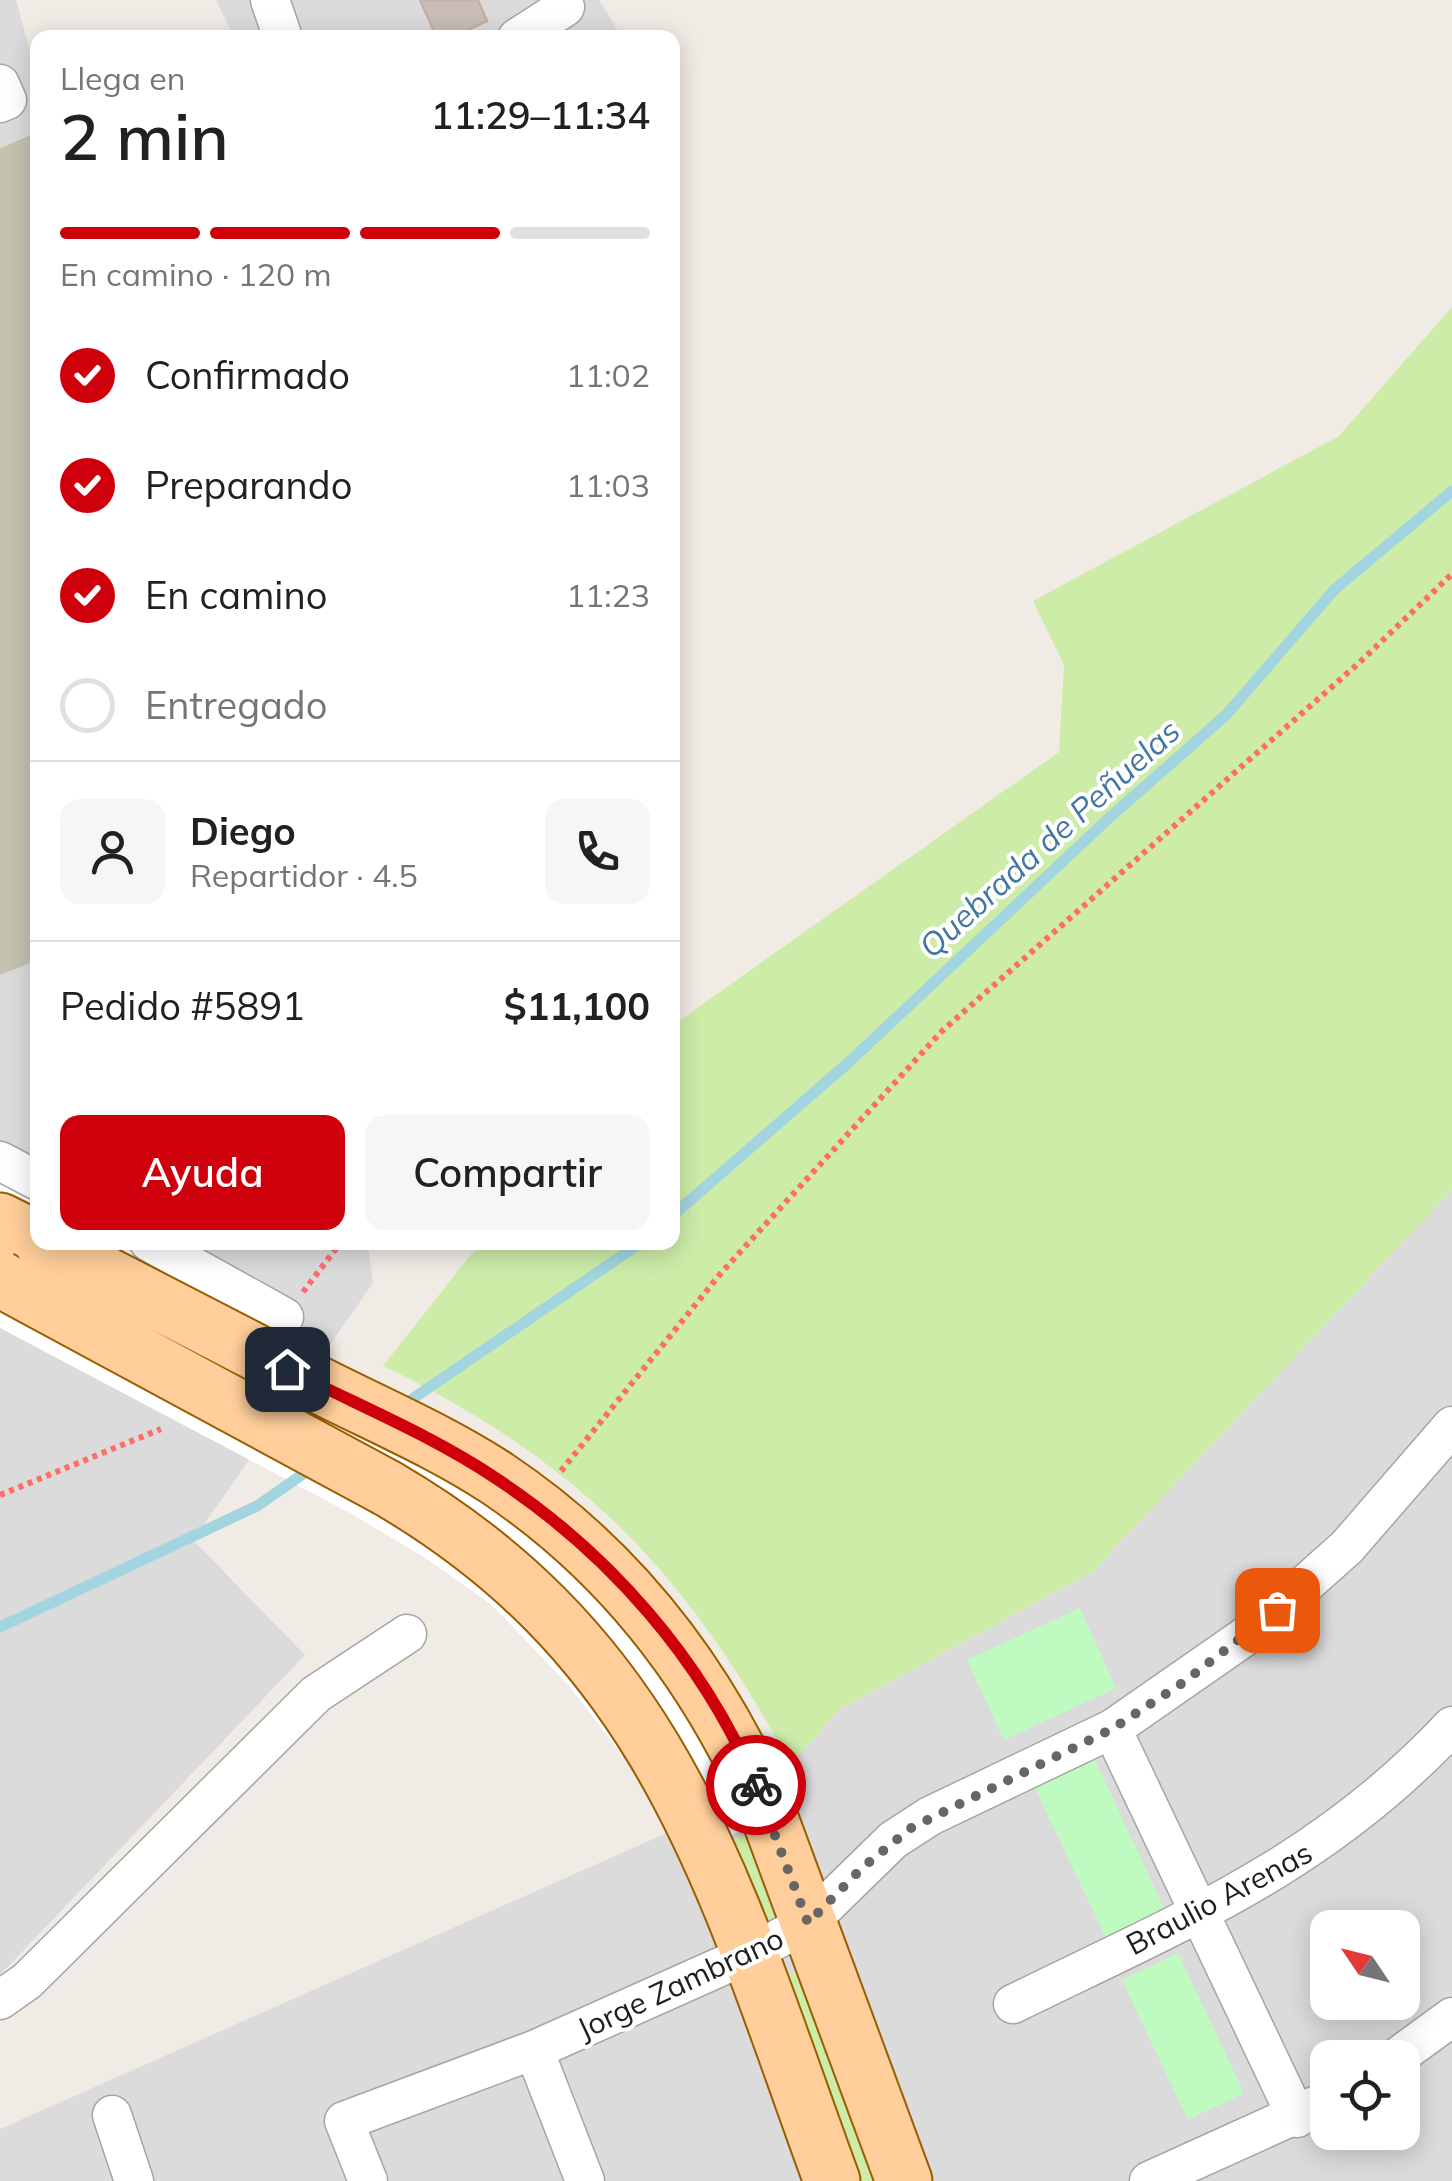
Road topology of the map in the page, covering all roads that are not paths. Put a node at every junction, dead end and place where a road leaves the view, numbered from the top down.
1 (270, 0) edge
2 (566, 7) dead end
3 (280, 30) edge
4 (530, 30) edge
5 (0, 1160) edge
6 (30, 1177) edge
7 (0, 1221) edge
8 (30, 1236) edge
9 (58, 1250) edge
10 (163, 1250) edge
11 (0, 1278) edge
12 (284, 1317) road end
13 (1452, 1426) edge
14 (407, 1634) dead end
15 (1452, 1726) edge
16 (1112, 1729) junction
17 (1201, 1912) junction
18 (808, 1923) junction
19 (749, 1954) junction
20 (0, 2000) edge
21 (1013, 2004) dead end
22 (1452, 2017) edge
23 (1420, 2040) edge
24 (534, 2050) junction
25 (1310, 2105) edge
26 (1310, 2110) edge
27 (112, 2115) dead end
28 (134, 2181) edge
29 (368, 2181) edge
30 (584, 2181) edge
31 (832, 2181) edge
32 (904, 2181) edge
33 (1148, 2181) edge

1 - 3 street
2 - 4 street
5 - 6 street
7 - 8 main road
9 - 18 main road, bridge
10 - 12 street
11 - 19 main road, bridge
13 - 16 street, Jorge Zambrano
14 - 20 street
15 - 17 street, Braulio Arenas
16 - 17 street
16 - 18 street, Jorge Zambrano
17 - 21 street, Braulio Arenas
17 - 25 street
18 - 19 street, Jorge Zambrano
18 - 32 main road
19 - 24 street, Jorge Zambrano
19 - 31 main road
22 - 23 street
24 - 29 street, Jorge Zambrano
24 - 30 street
26 - 33 street
27 - 28 street

